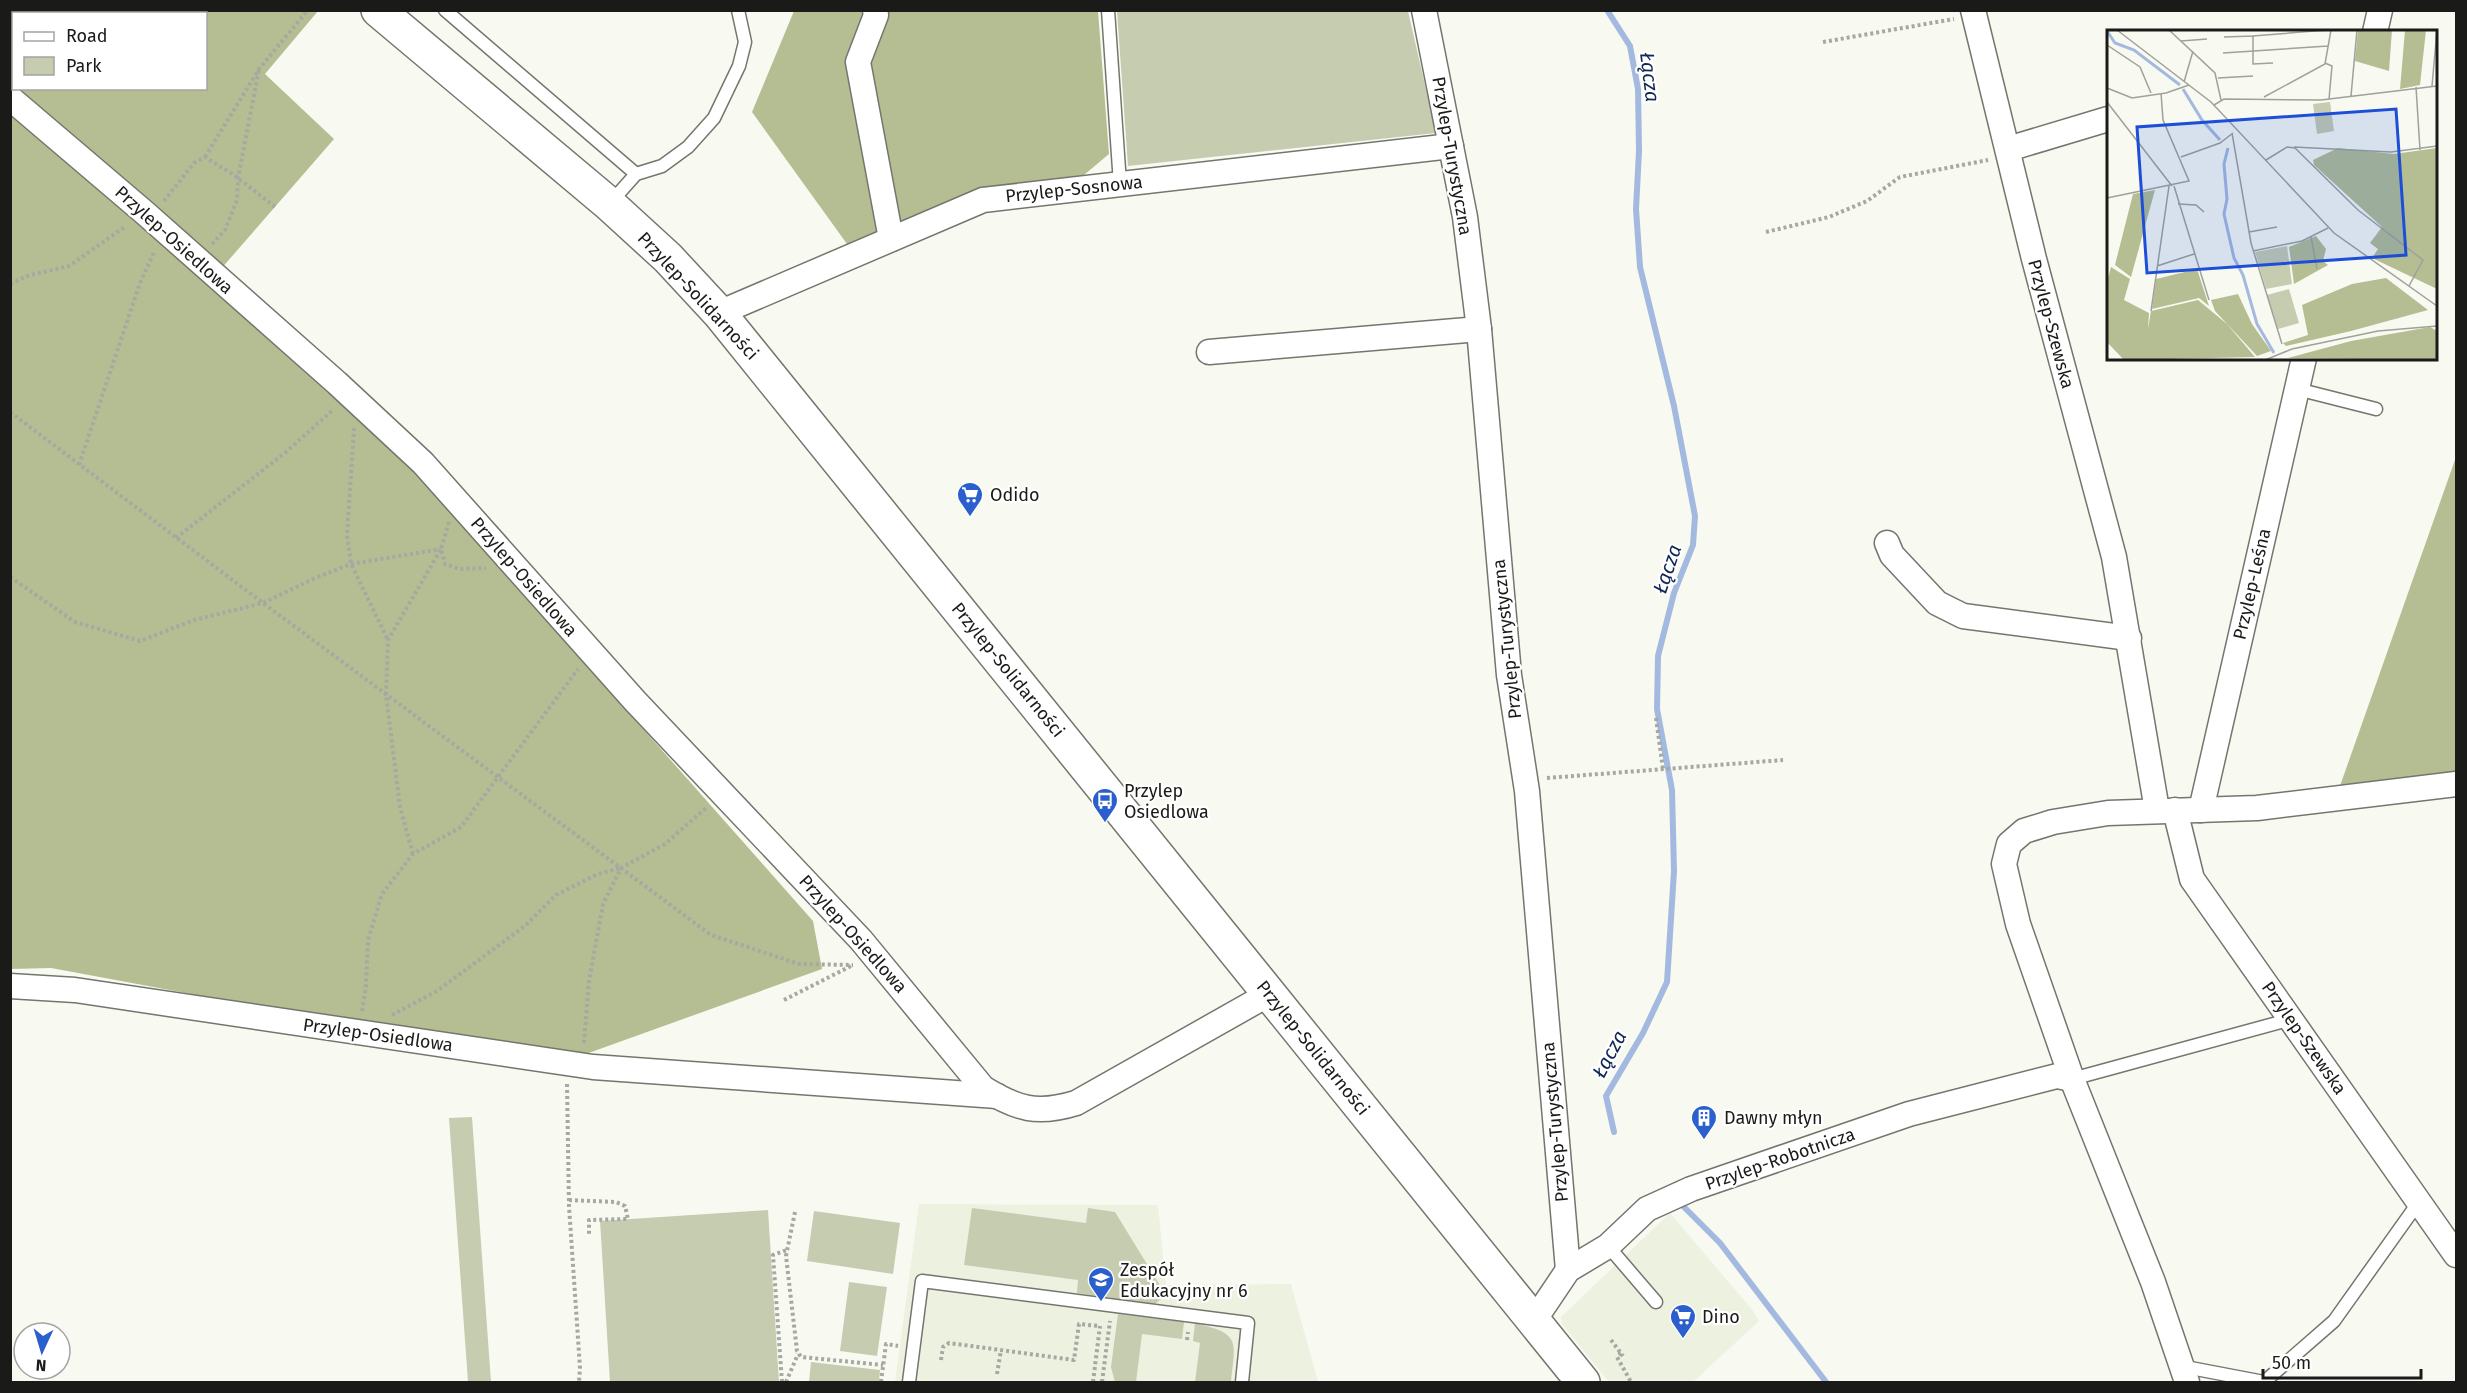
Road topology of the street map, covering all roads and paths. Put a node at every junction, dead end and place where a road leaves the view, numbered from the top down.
1 (308, 10) edge
2 (378, 10) edge
3 (445, 10) edge
4 (738, 10) edge
5 (875, 10) edge
6 (1108, 10) edge
7 (1424, 10) edge
8 (2380, 10) edge
9 (1974, 16) edge
10 (2376, 30) edge
11 (1823, 42) dead end
12 (260, 69) junction
13 (10, 98) edge
14 (2107, 120) edge
15 (1451, 146) junction
16 (2009, 153) junction
17 (205, 157) junction
18 (636, 174) junction
19 (238, 178) junction
20 (1119, 184) junction
21 (609, 204) junction
22 (275, 207) dead end
23 (153, 220) junction
24 (1767, 232) dead end
25 (891, 239) junction
26 (198, 261) junction
27 (10, 284) edge
28 (719, 313) junction
29 (1479, 329) junction
30 (1209, 352) dead end
31 (2304, 360) edge
32 (2297, 390) junction
33 (353, 398) junction
34 (2376, 409) dead end
35 (10, 412) edge
36 (79, 465) junction
37 (458, 502) junction
38 (176, 538) junction
39 (1887, 543) dead end
40 (441, 549) junction
41 (351, 564) junction
42 (10, 577) edge
43 (524, 578) junction
44 (263, 603) junction
45 (2129, 638) junction
46 (388, 640) junction
47 (591, 652) junction
48 (386, 694) junction
49 (1656, 718) dead end
50 (1782, 760) dead end
51 (1663, 769) junction
52 (498, 777) junction
53 (1525, 780) junction
54 (2457, 784) edge
55 (723, 793) junction
56 (2166, 810) junction
57 (2201, 810) junction
58 (413, 854) junction
59 (621, 868) junction
60 (863, 960) junction
61 (10, 986) edge
62 (1269, 994) junction
63 (784, 1000) dead end
64 (2292, 1019) junction
65 (359, 1032) junction
66 (574, 1064) junction
67 (2072, 1079) junction
68 (997, 1096) junction
69 (569, 1200) junction
70 (2418, 1203) junction
71 (795, 1212) dead end
72 (589, 1235) dead end
73 (1608, 1246) junction
74 (787, 1250) junction
75 (2457, 1255) edge
76 (1568, 1270) junction
77 (1656, 1302) dead end
78 (1107, 1305) junction
79 (1533, 1322) junction
80 (1100, 1326) junction
81 (1611, 1340) dead end
82 (914, 1348) junction
83 (1001, 1350) junction
84 (799, 1354) junction
85 (941, 1360) dead end
86 (883, 1365) junction
87 (997, 1374) dead end
88 (2184, 1374) edge
89 (579, 1383) edge
90 (784, 1383) edge
91 (881, 1383) edge
92 (909, 1383) edge
93 (1093, 1383) edge
94 (1102, 1383) edge
95 (1242, 1383) edge
96 (1583, 1383) edge
97 (1631, 1383) edge
98 (2264, 1383) edge

1 - 12 path
2 - 21 main road, Przylep-Solidarności
3 - 18 lane
4 - 18 lane
5 - 25 street
6 - 20 lane
7 - 15 street, Przylep-Turystyczna
8 - 10 street
9 - 11 path
9 - 16 street, Przylep-Szewska
12 - 17 path
12 - 19 path
13 - 23 street, Przylep-Osiedlowa
14 - 16 street
15 - 20 street, Przylep-Sosnowa
15 - 29 street, Przylep-Turystyczna
16 - 24 path
16 - 45 street, Przylep-Szewska
17 - 19 path
17 - 23 path
18 - 21 lane
19 - 22 path
19 - 26 path
20 - 25 street, Przylep-Sosnowa
21 - 28 main road, Przylep-Solidarności
23 - 26 street, Przylep-Osiedlowa
23 - 27 path
23 - 36 path
25 - 28 street, Przylep-Sosnowa
26 - 33 street, Przylep-Osiedlowa
28 - 62 main road, Przylep-Solidarności
29 - 30 street
29 - 53 street, Przylep-Turystyczna
31 - 32 street, Przylep-Leśna
32 - 34 lane
32 - 57 street, Przylep-Leśna
33 - 37 street, Przylep-Osiedlowa
33 - 38 path
33 - 41 path
35 - 36 path
36 - 38 path
37 - 40 path
37 - 43 street, Przylep-Osiedlowa
38 - 44 path
39 - 45 street
40 - 41 path
40 - 43 path
40 - 46 path
41 - 44 path
41 - 46 path
42 - 44 path
43 - 47 street, Przylep-Osiedlowa
44 - 48 path
45 - 56 street, Przylep-Szewska
46 - 48 path
47 - 52 path
47 - 55 street, Przylep-Osiedlowa
48 - 52 path
48 - 58 path
49 - 51 path
50 - 51 path
51 - 53 path
52 - 58 path
52 - 59 path
53 - 76 street, Przylep-Turystyczna
54 - 57 street
55 - 59 path
55 - 60 street, Przylep-Osiedlowa
56 - 57 street
56 - 64 street, Przylep-Szewska
56 - 67 street
58 - 65 path
59 - 60 path
59 - 65 path
59 - 66 path
60 - 63 path
60 - 68 street, Przylep-Osiedlowa
61 - 65 street, Przylep-Osiedlowa
62 - 68 street, Przylep-Osiedlowa
62 - 79 main road, Przylep-Solidarności
64 - 67 lane
64 - 70 street, Przylep-Szewska
65 - 66 street, Przylep-Osiedlowa
66 - 68 street, Przylep-Osiedlowa
66 - 69 path
67 - 73 street, Przylep-Robotnicza
67 - 88 street
69 - 72 path
69 - 89 path
70 - 75 street, Przylep-Szewska
70 - 98 lane
71 - 74 path
73 - 76 street, Przylep-Robotnicza
73 - 77 lane
74 - 84 path
74 - 90 path
76 - 79 street, Przylep-Robotnicza
78 - 80 path
78 - 82 lane
78 - 94 path
78 - 95 lane
79 - 96 main road, Przylep-Solidarności
80 - 83 path
80 - 93 path
81 - 97 path
82 - 86 path
82 - 92 lane
83 - 85 path
83 - 87 path
84 - 86 path
84 - 90 path
86 - 91 path
88 - 98 lane

